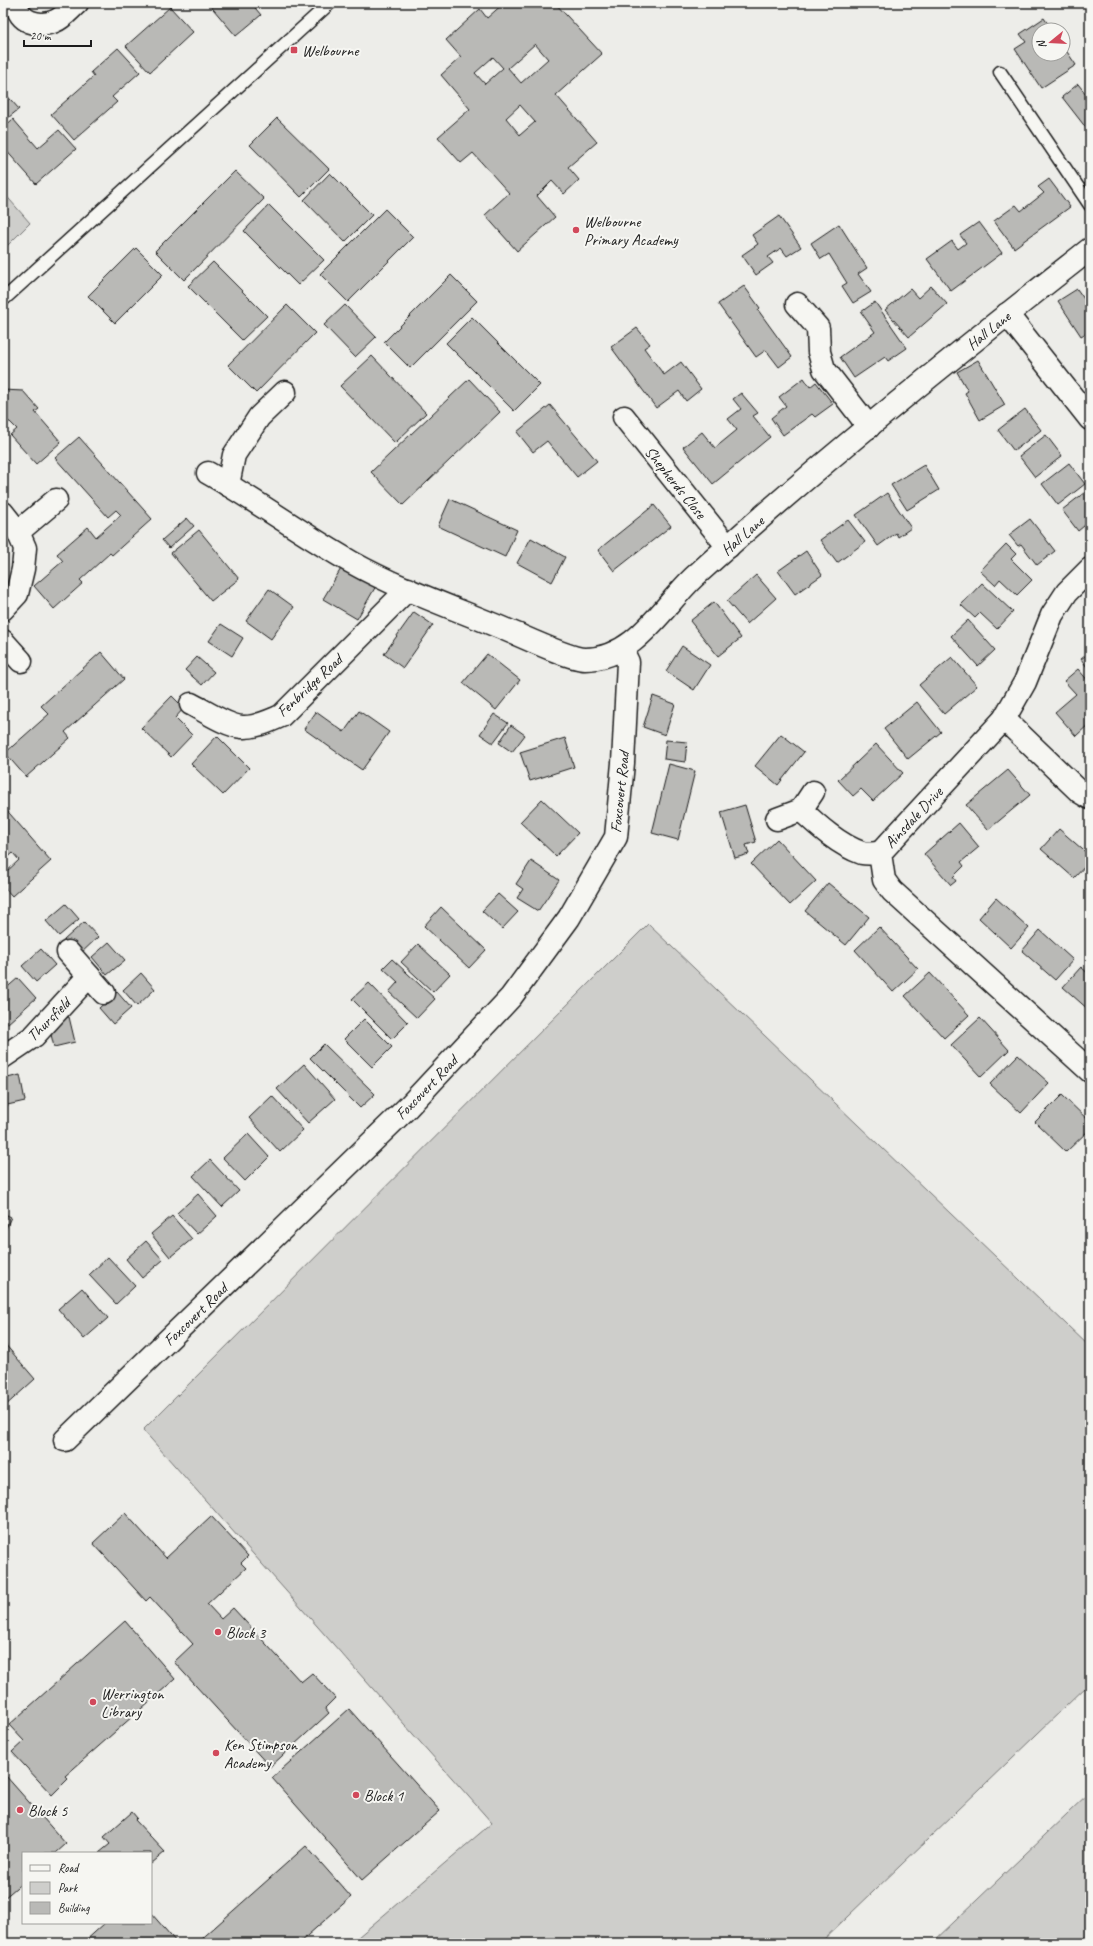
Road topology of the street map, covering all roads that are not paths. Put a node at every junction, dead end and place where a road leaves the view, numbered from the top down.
1 (17, 3) edge
2 (77, 3) edge
3 (330, 3) edge
4 (1000, 72) dead end
5 (1090, 205) edge
6 (1090, 249) edge
7 (3, 300) edge
8 (797, 304) dead end
9 (1007, 314) junction
10 (286, 392) dead end
11 (624, 417) dead end
12 (1090, 419) edge
13 (869, 427) junction
14 (208, 473) dead end
15 (228, 485) junction
16 (56, 500) dead end
17 (3, 513) edge
18 (18, 532) junction
19 (728, 547) junction
20 (1090, 569) edge
21 (408, 589) junction
22 (3, 609) edge
23 (3, 642) edge
24 (622, 650) junction
25 (21, 661) dead end
26 (191, 704) dead end
27 (1004, 719) junction
28 (813, 792) dead end
29 (1090, 798) edge
30 (801, 810) junction
31 (777, 819) dead end
32 (880, 853) junction
33 (68, 952) dead end
34 (89, 976) junction
35 (104, 993) dead end
36 (3, 1057) edge
37 (1090, 1071) edge
38 (65, 1440) dead end

1 - 2 street
3 - 7 lane
4 - 5 lane
6 - 9 street, Hall Lane
8 - 13 street
9 - 12 street
9 - 13 street, Hall Lane
10 - 15 street
11 - 19 street, Shepherds Close
13 - 19 street, Hall Lane
14 - 15 street
15 - 21 street
16 - 18 street
17 - 18 street
18 - 22 street
19 - 24 street, Hall Lane
20 - 27 street, Ainsdale Drive
21 - 24 street
21 - 26 street, Fenbridge Road
23 - 25 street
24 - 38 street, Foxcovert Road
27 - 29 street
27 - 32 street, Ainsdale Drive
28 - 30 street
30 - 31 street
30 - 32 street
32 - 37 street, Ainsdale Drive
33 - 34 street
34 - 35 street
34 - 36 street, Thursfield

